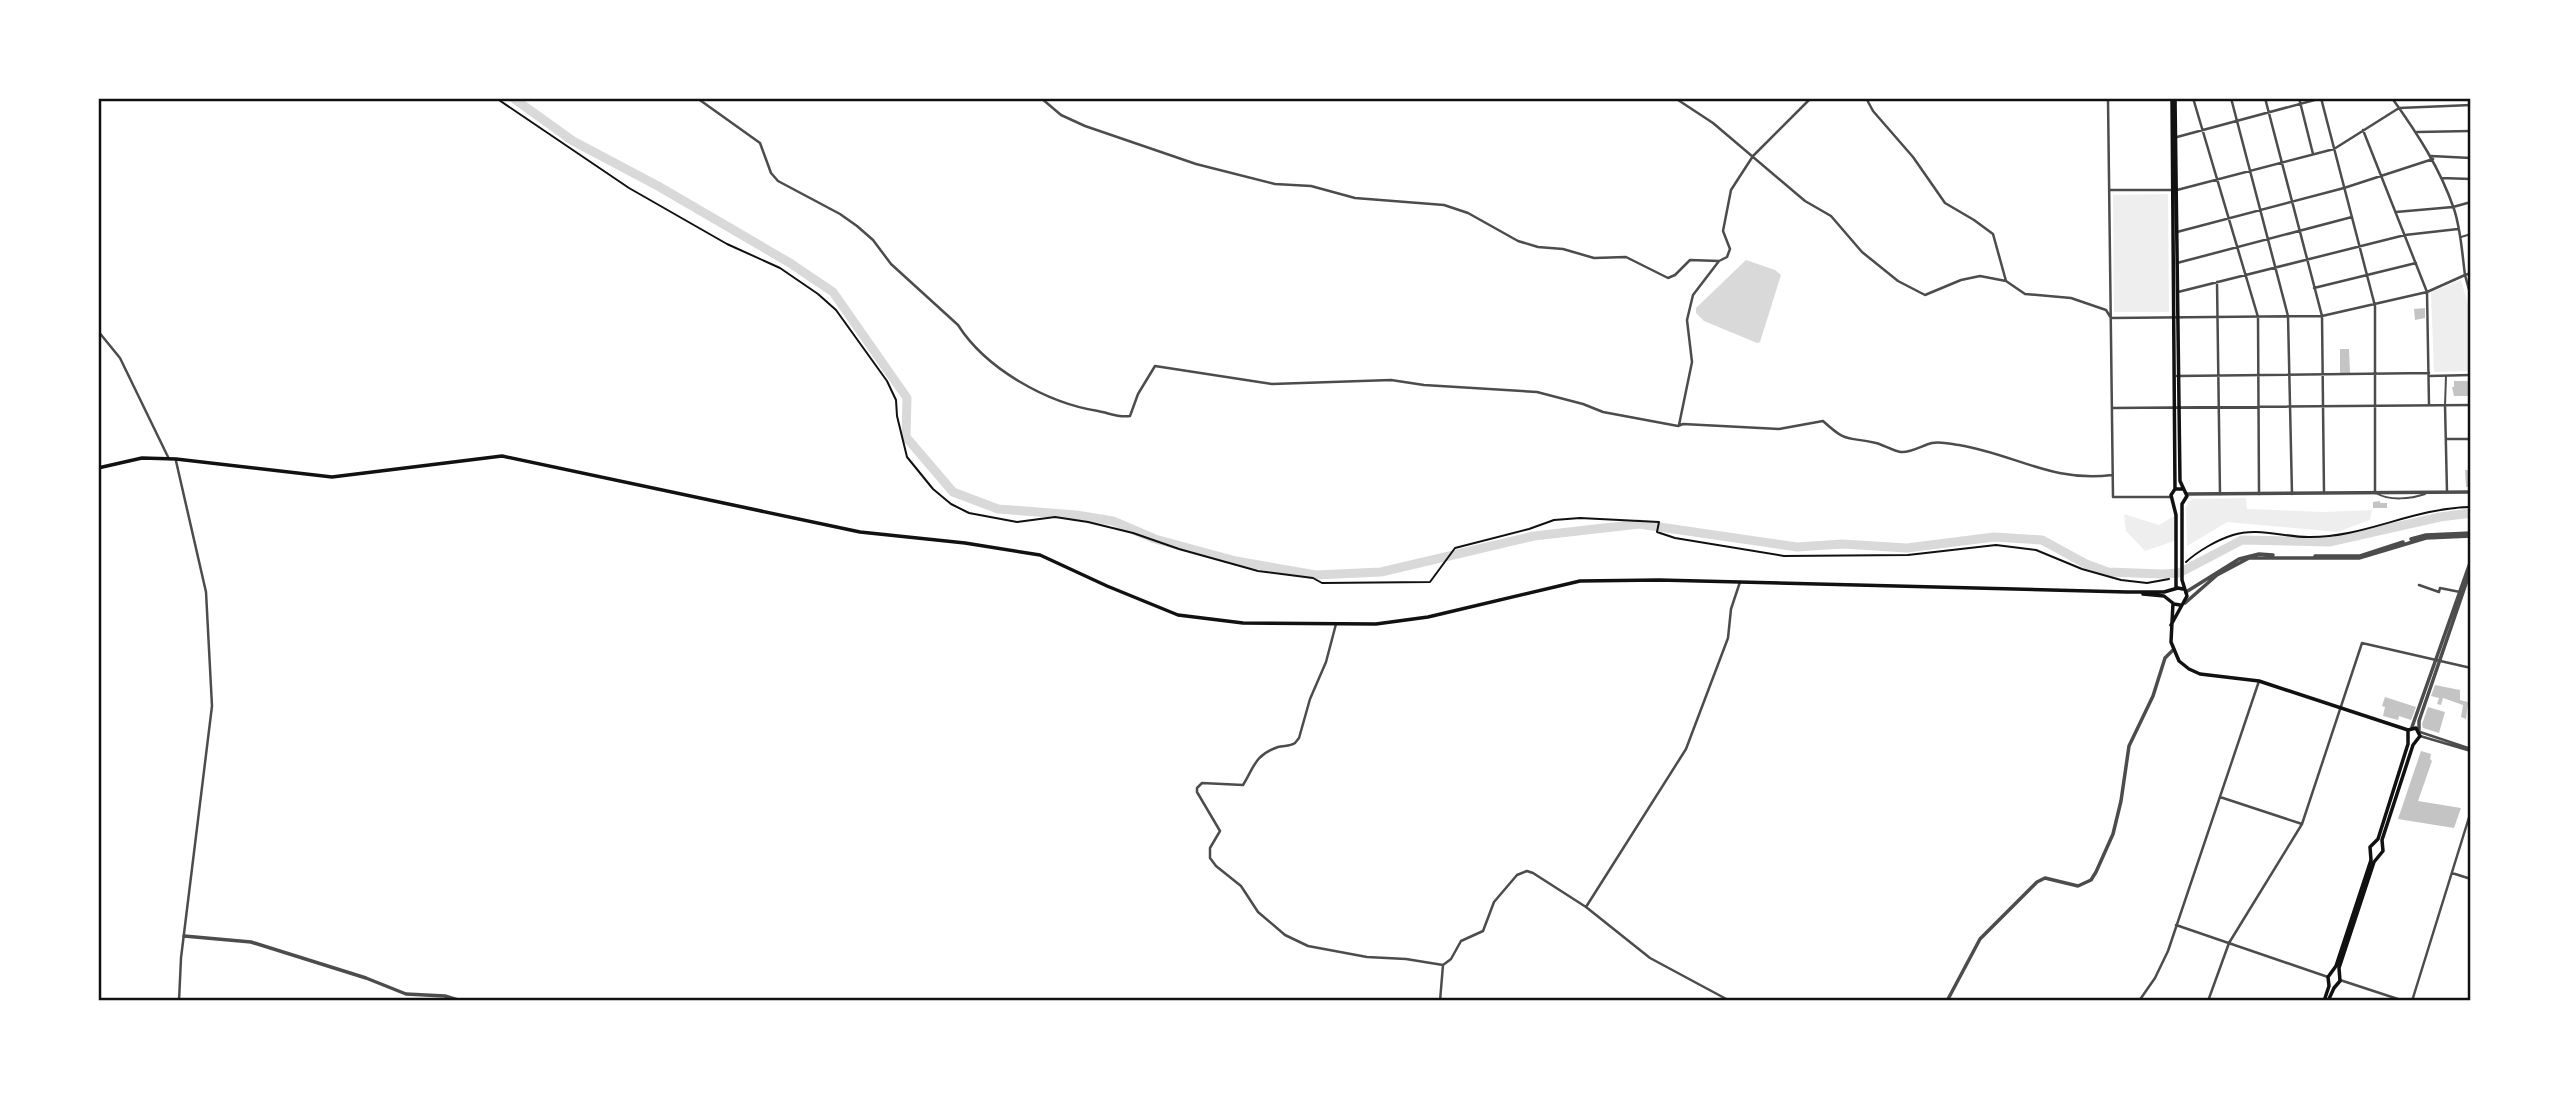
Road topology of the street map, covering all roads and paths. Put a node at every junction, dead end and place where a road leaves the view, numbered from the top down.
1 (496, 98) edge
2 (696, 98) edge
3 (1041, 98) edge
4 (1675, 98) edge
5 (1811, 98) edge
6 (1866, 98) edge
7 (2108, 98) edge
8 (2145, 98) edge
9 (2174, 98) edge
10 (2193, 98) edge
11 (2231, 98) edge
12 (2265, 98) edge
13 (2299, 98) edge
14 (2322, 98) edge
15 (2392, 98) edge
16 (2301, 104) junction
17 (2471, 105) edge
18 (2399, 107) junction
19 (2268, 112) junction
20 (2237, 120) junction
21 (2202, 130) junction
22 (2363, 130) junction
23 (2471, 131) edge
24 (2417, 132) junction
25 (2174, 137) junction
26 (2334, 149) junction
27 (2313, 154) junction
28 (1753, 156) junction
29 (2432, 158) junction
30 (2471, 158) edge
31 (2281, 162) junction
32 (2250, 170) junction
33 (2381, 176) junction
34 (2441, 178) junction
35 (2217, 179) junction
36 (2471, 179) edge
37 (2344, 188) junction
38 (2109, 190) junction
39 (2175, 190) junction
40 (2292, 202) junction
41 (2471, 202) edge
42 (2453, 207) junction
43 (2260, 210) junction
44 (2396, 212) junction
45 (2352, 217) junction
46 (2229, 218) junction
47 (2458, 229) junction
48 (2299, 231) junction
49 (2177, 232) junction
50 (2471, 234) edge
51 (2404, 235) junction
52 (2460, 237) junction
53 (2268, 239) junction
54 (2359, 246) junction
55 (2237, 247) junction
56 (2307, 259) junction
57 (1719, 261) junction
58 (2177, 263) junction
59 (2416, 263) junction
60 (2275, 267) junction
61 (2471, 273) edge
62 (2246, 275) junction
63 (2465, 275) junction
64 (2367, 276) junction
65 (2006, 281) junction
66 (2217, 282) junction
67 (2314, 288) junction
68 (2178, 292) junction
69 (2427, 292) junction
70 (2471, 298) edge
71 (2375, 306) junction
72 (2288, 316) junction
73 (2322, 316) junction
74 (2217, 317) junction
75 (2258, 317) junction
76 (2110, 318) junction
77 (2176, 318) junction
78 (98, 331) edge
79 (2322, 373) junction
80 (2375, 373) junction
81 (2289, 374) junction
82 (2429, 374) junction
83 (2259, 375) junction
84 (2446, 375) junction
85 (2471, 375) edge
86 (2177, 376) junction
87 (2218, 376) junction
88 (2429, 405) junction
89 (2445, 405) junction
90 (2471, 405) edge
91 (2290, 406) junction
92 (2323, 406) junction
93 (2375, 406) junction
94 (2178, 407) junction
95 (2218, 407) junction
96 (2259, 407) junction
97 (2112, 408) junction
98 (1678, 426) junction
99 (2446, 439) junction
100 (2471, 439) edge
101 (169, 459) junction
102 (176, 459) junction
103 (98, 467) edge
104 (2112, 475) junction
105 (2175, 489) junction
106 (2182, 489) junction
107 (2447, 492) junction
108 (2471, 492) edge
109 (2324, 493) junction
110 (2375, 493) junction
111 (2187, 494) junction
112 (2220, 494) junction
113 (2259, 494) junction
114 (2292, 494) junction
115 (2171, 497) junction
116 (2175, 503) junction
117 (2182, 504) junction
118 (2471, 508) edge
119 (2471, 535) edge
120 (2471, 560) edge
121 (2186, 562) dead end
122 (2471, 569) edge
123 (2169, 579) dead end
124 (1740, 582) junction
125 (2467, 582) edge
126 (2419, 585) dead end
127 (2174, 590) junction
128 (2185, 591) junction
129 (2127, 592) junction
130 (2461, 593) junction
131 (2171, 601) junction
132 (2182, 604) junction
133 (1337, 622) junction
134 (2171, 625) junction
135 (2173, 650) junction
136 (2438, 660) junction
137 (2471, 668) edge
138 (2259, 681) junction
139 (2342, 708) junction
140 (2410, 729) junction
141 (2420, 733) junction
142 (2407, 737) junction
143 (2416, 740) junction
144 (2471, 750) edge
145 (2220, 797) junction
146 (2471, 811) edge
147 (2302, 824) junction
148 (2375, 842) junction
149 (2382, 846) junction
150 (2370, 852) junction
151 (2378, 855) junction
152 (2452, 873) junction
153 (2471, 879) edge
154 (1586, 907) junction
155 (2176, 925) junction
156 (184, 936) junction
157 (2228, 943) junction
158 (1443, 965) junction
159 (2332, 972) junction
160 (2328, 976) junction
161 (2340, 978) junction
162 (2328, 982) junction
163 (2336, 985) junction
164 (179, 1001) edge
165 (461, 1001) edge
166 (1440, 1001) edge
167 (1730, 1001) edge
168 (1947, 1001) edge
169 (2139, 1001) edge
170 (2208, 1001) edge
171 (2326, 1001) edge
172 (2404, 1001) edge
173 (2412, 1001) edge

1 - 123 path
2 - 98 street
3 - 57 street
4 - 28 street
5 - 28 street
6 - 65 street
7 - 8 street
7 - 38 street
9 - 25 main road
10 - 21 street
11 - 20 street
12 - 19 street
13 - 16 street
14 - 16 street
14 - 26 street
15 - 18 street
16 - 19 street
16 - 27 street
17 - 18 street
18 - 22 street
18 - 24 street
19 - 20 street
19 - 31 street
20 - 21 street
20 - 32 street
21 - 25 street
21 - 35 street
22 - 26 street
22 - 33 street
23 - 24 street
24 - 29 street
25 - 39 main road
26 - 27 street
26 - 37 street
27 - 31 street
28 - 57 street
28 - 65 street
29 - 30 street
29 - 33 street
29 - 34 street
31 - 32 street
31 - 40 street
32 - 35 street
32 - 43 street
33 - 37 street
33 - 44 street
34 - 36 street
34 - 42 street
35 - 39 street
35 - 46 street
37 - 40 street
37 - 45 street
38 - 39 street
38 - 76 street
39 - 49 main road
39 - 77 main road
40 - 43 street
40 - 48 street
41 - 42 street
42 - 44 street
42 - 47 street
43 - 46 street
43 - 53 street
44 - 51 street
45 - 48 street
45 - 54 street
46 - 49 street
46 - 55 street
47 - 51 street
47 - 52 street
48 - 53 street
48 - 56 street
49 - 58 main road
50 - 52 street
51 - 54 street
51 - 59 street
52 - 63 street
53 - 55 street
53 - 60 street
54 - 56 street
54 - 64 street
55 - 58 street
55 - 62 street
56 - 60 street
56 - 67 street
57 - 98 street
58 - 68 main road
59 - 64 street
59 - 69 street
60 - 62 street
60 - 72 street
61 - 63 street
62 - 66 street
62 - 75 street
63 - 69 street
63 - 70 street
64 - 67 street
64 - 71 street
65 - 76 street
66 - 68 street
66 - 74 street
67 - 73 street
68 - 77 main road
69 - 71 street
69 - 82 street
71 - 73 street
71 - 80 street
72 - 73 street
72 - 75 street
72 - 81 street
73 - 79 street
74 - 75 street
74 - 77 street
74 - 87 street
75 - 83 street
76 - 77 street
76 - 97 street
77 - 86 main road
78 - 101 street
79 - 80 street
79 - 81 street
79 - 92 street
80 - 82 street
80 - 93 street
81 - 83 street
81 - 91 street
82 - 84 street
82 - 88 street
83 - 87 street
83 - 96 street
84 - 85 street
84 - 89 street
86 - 87 street
86 - 94 main road
87 - 95 street
88 - 89 street
88 - 93 street
89 - 90 street
89 - 99 street
91 - 92 street
91 - 96 street
91 - 114 street
92 - 93 street
92 - 109 street
93 - 110 street
94 - 95 street
94 - 97 street
94 - 105 main road
94 - 106 main road
95 - 96 street
95 - 112 street
96 - 113 street
97 - 104 street
98 - 104 street
99 - 100 street
99 - 107 street
101 - 102 main road
101 - 103 main road
102 - 133 main road
102 - 156 street
104 - 115 street
105 - 106 main road
105 - 115 main road
106 - 111 main road
107 - 108 street
107 - 110 street
109 - 110 street
109 - 114 street
111 - 112 street
111 - 117 main road
112 - 113 street
113 - 114 street
115 - 116 main road
116 - 117 main road
116 - 127 main road
117 - 128 main road
118 - 121 path
119 - 128 street
119 - 132 street
120 - 125 street
122 - 125 street
124 - 129 main road
124 - 133 main road
124 - 154 street
125 - 130 street
126 - 130 street
127 - 128 main road
127 - 129 main road
127 - 131 main road
128 - 132 main road
129 - 131 main road
130 - 136 street
131 - 132 main road
131 - 134 main road
132 - 134 main road
133 - 158 street
134 - 135 main road
135 - 138 main road
135 - 168 street
136 - 137 street
136 - 139 street
136 - 140 street
136 - 141 street
138 - 139 main road
138 - 145 street
139 - 140 main road
139 - 147 street
140 - 141 main road
140 - 142 main road
141 - 143 main road
141 - 144 street
142 - 143 main road
142 - 148 main road
143 - 149 main road
145 - 147 street
145 - 155 street
146 - 152 street
147 - 157 street
148 - 149 main road
148 - 150 main road
149 - 151 main road
150 - 151 main road
150 - 159 main road
151 - 161 main road
152 - 153 street
152 - 173 street
154 - 158 street
154 - 167 street
155 - 157 street
155 - 169 street
156 - 164 street
156 - 165 street
157 - 160 street
157 - 170 street
158 - 166 street
159 - 160 main road
159 - 161 main road
160 - 162 main road
161 - 163 main road
161 - 172 street
162 - 163 main road
162 - 171 main road
163 - 171 main road

